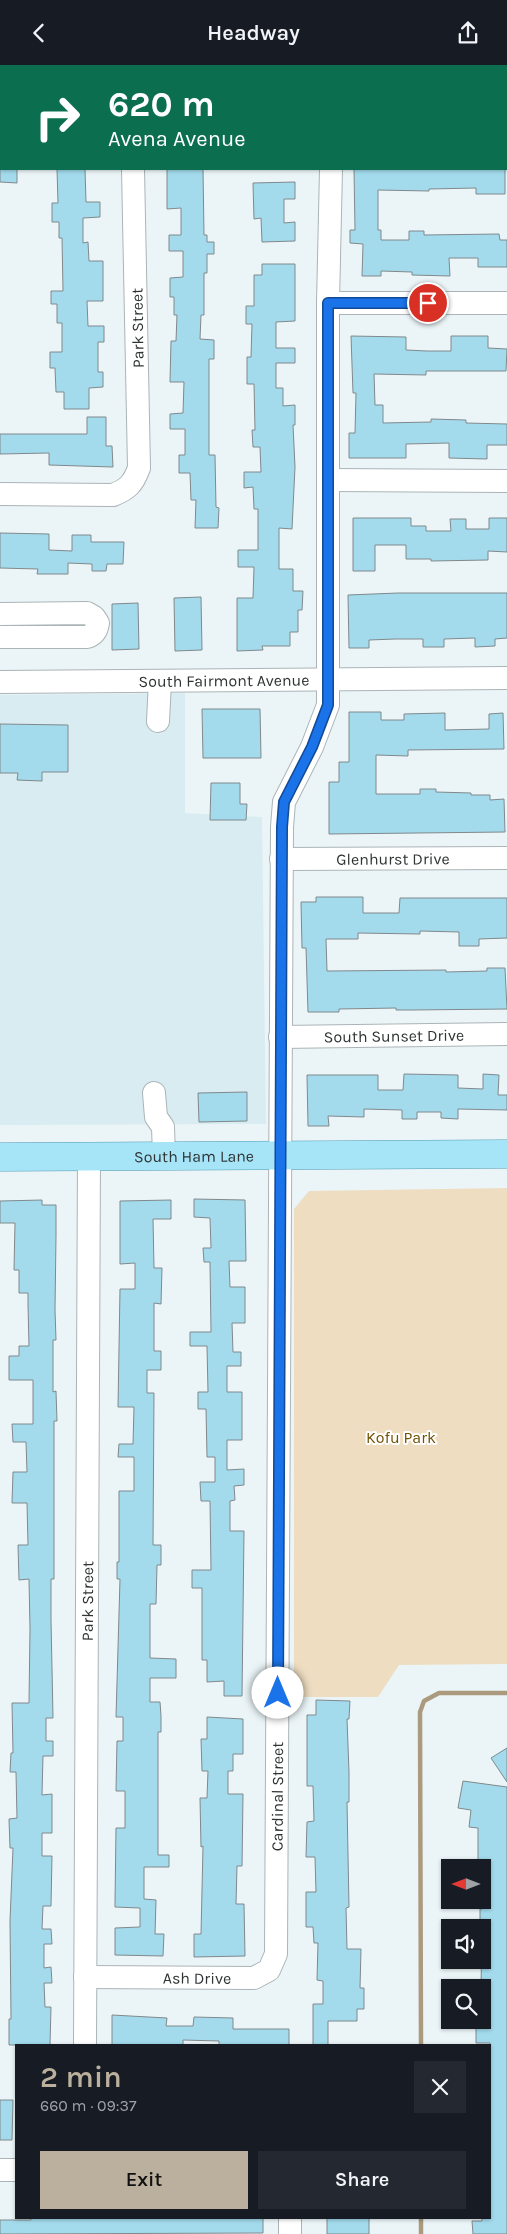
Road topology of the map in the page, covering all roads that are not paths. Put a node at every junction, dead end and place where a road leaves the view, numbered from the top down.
1 (133, 170) edge
2 (331, 170) edge
3 (328, 303) junction
4 (507, 303) edge
5 (329, 480) junction
6 (507, 481) edge
7 (0, 494) edge
8 (0, 614) edge
9 (0, 637) edge
10 (507, 678) edge
11 (329, 680) junction
12 (0, 681) edge
13 (160, 681) junction
14 (158, 721) dead end
15 (507, 858) edge
16 (281, 859) junction
17 (507, 1035) edge
18 (280, 1037) junction
19 (154, 1093) dead end
20 (507, 1154) edge
21 (281, 1155) junction
22 (158, 1156) junction
23 (0, 1157) edge
24 (89, 1157) junction
25 (276, 1932) joint
26 (85, 1977) junction
27 (85, 2044) edge
28 (0, 2170) edge
29 (15, 2170) edge
30 (290, 2219) edge
31 (290, 2234) edge

1 - 7 street, Park Street
2 - 3 street, Cardinal Street
3 - 4 street
3 - 5 street, Cardinal Street
5 - 6 street
5 - 11 street, Cardinal Street
8 - 9 street
10 - 11 street, South Fairmont Avenue
11 - 13 street, South Fairmont Avenue
11 - 16 street, Cardinal Street
12 - 13 street, South Fairmont Avenue
13 - 14 street
15 - 16 street, Glenhurst Drive
16 - 18 street, Cardinal Street
17 - 18 street, South Sunset Drive
18 - 21 street, Cardinal Street
19 - 22 street
20 - 21 main road, South Ham Lane
21 - 22 main road, South Ham Lane
21 - 25 street, Cardinal Street
22 - 24 main road, South Ham Lane
23 - 24 main road, South Ham Lane
24 - 26 street, Park Street
25 - 26 street, Ash Drive
26 - 27 street, Park Street
28 - 29 street
30 - 31 street

